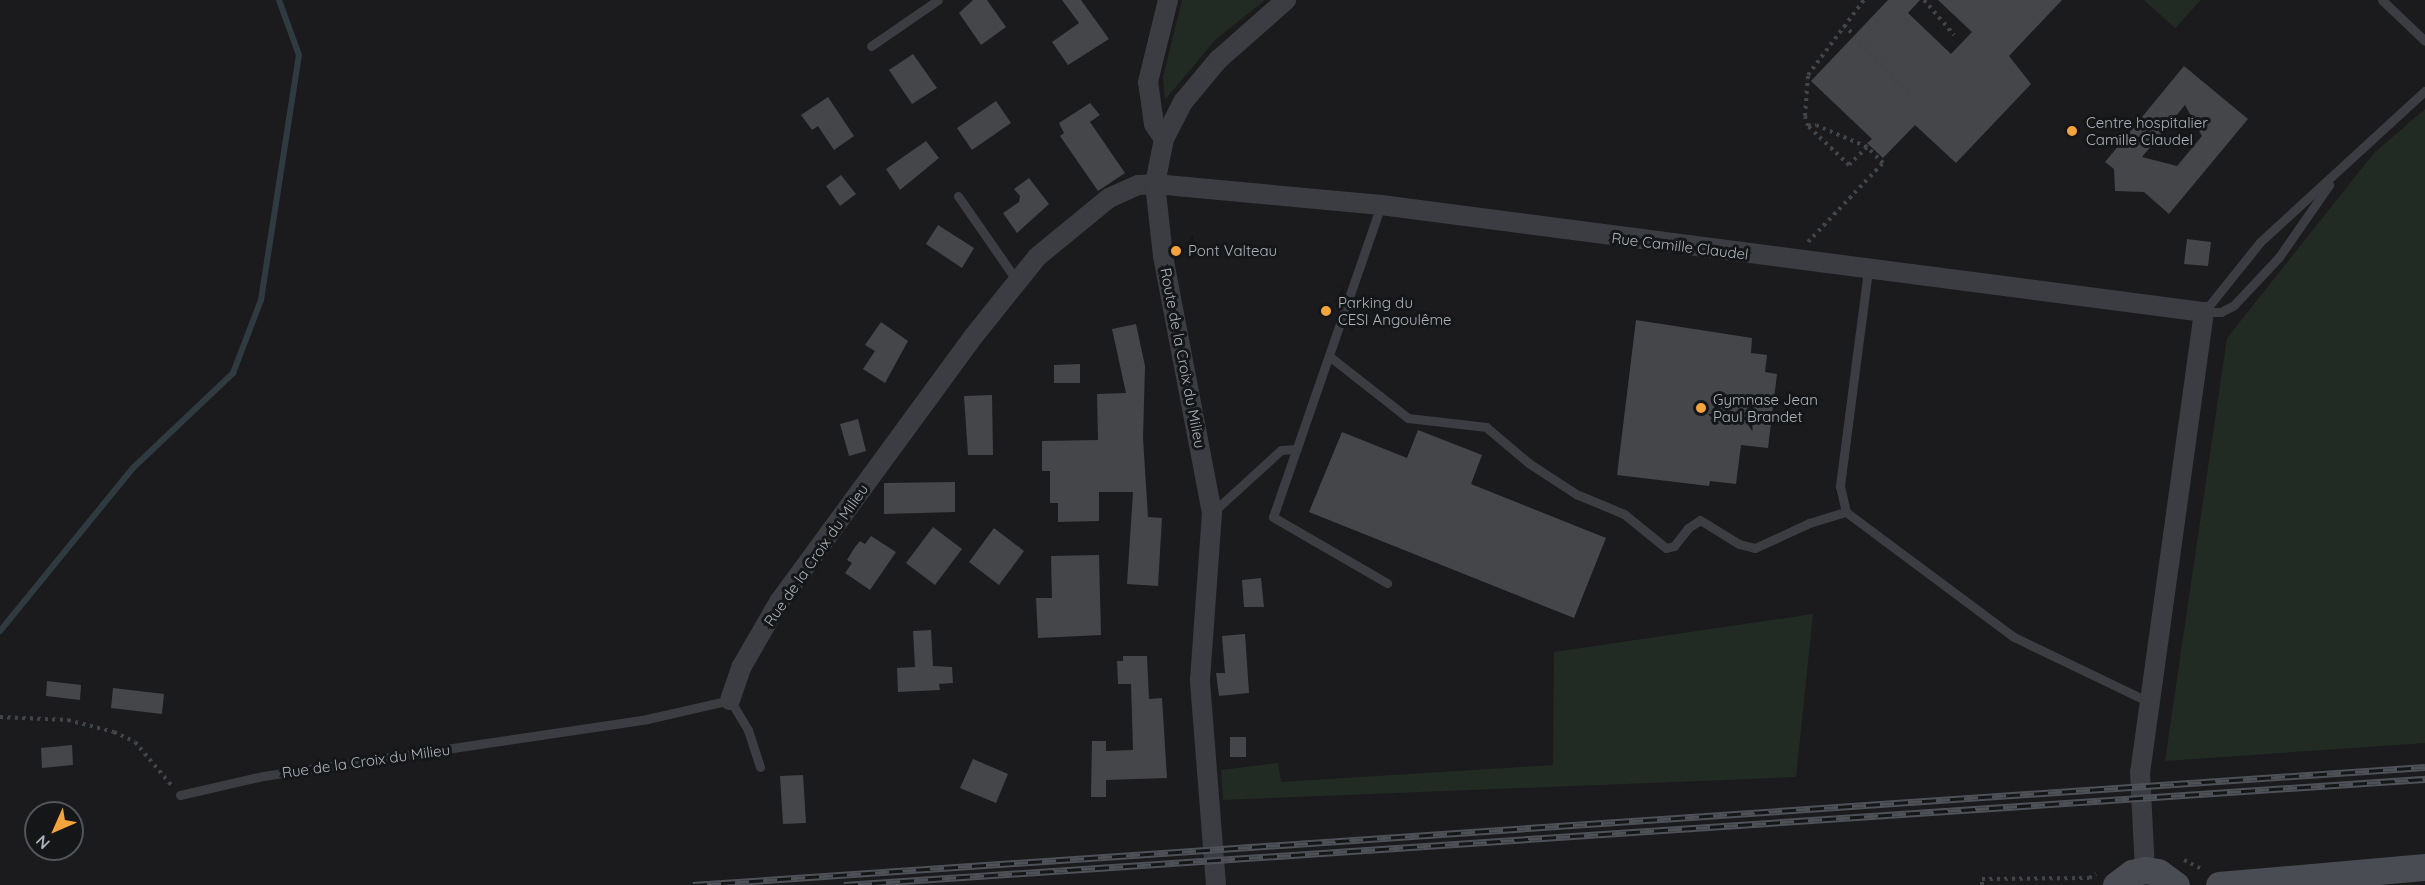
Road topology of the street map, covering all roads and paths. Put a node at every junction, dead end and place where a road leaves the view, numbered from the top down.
1 (938, 0) edge
2 (1168, 0) edge
3 (1286, 0) edge
4 (1864, 0) edge
5 (1924, 0) edge
6 (2382, 0) edge
7 (1844, 25) junction
8 (1954, 35) dead end
9 (2425, 41) edge
10 (871, 46) dead end
11 (2425, 91) edge
12 (1908, 92) dead end
13 (1808, 126) junction
14 (1164, 139) junction
15 (1867, 147) junction
16 (2339, 171) junction
17 (1155, 184) junction
18 (958, 196) dead end
19 (1381, 205) junction
20 (1790, 260) junction
21 (1868, 270) junction
22 (1017, 281) junction
23 (2204, 312) junction
24 (1329, 356) junction
25 (1297, 449) junction
26 (1846, 512) junction
27 (1212, 513) junction
28 (1387, 583) dead end
29 (730, 700) junction
30 (2149, 702) junction
31 (0, 717) edge
32 (760, 767) dead end
33 (180, 795) joint
34 (2425, 867) edge
35 (2108, 879) edge
36 (2169, 880) edge
37 (1216, 885) edge
38 (1982, 885) edge
39 (2219, 885) edge

1 - 10 lane
2 - 14 street
3 - 14 street, Route de la Croix du Milieu
4 - 7 path
5 - 8 path
6 - 9 lane
7 - 12 path
7 - 13 path
11 - 16 lane
13 - 15 path
13 - 15 path
14 - 17 street, Route de la Croix du Milieu
15 - 20 path
16 - 23 lane
16 - 23 lane
17 - 19 street, Rue Camille Claudel
17 - 22 street, Rue de la Croix du Milieu
17 - 27 street, Route de la Croix du Milieu
18 - 22 lane
19 - 20 street, Rue Camille Claudel
19 - 24 lane
20 - 21 street, Rue Camille Claudel
21 - 23 street, Rue Camille Claudel
21 - 26 lane
22 - 29 street, Rue de la Croix du Milieu
23 - 30 street
24 - 25 lane
24 - 26 lane
25 - 27 lane
25 - 28 lane
26 - 30 lane
27 - 37 street
29 - 32 lane
29 - 33 lane, Rue de la Croix du Milieu
30 - 36 street
31 - 33 path
34 - 39 main road
35 - 36 main road
35 - 38 path

